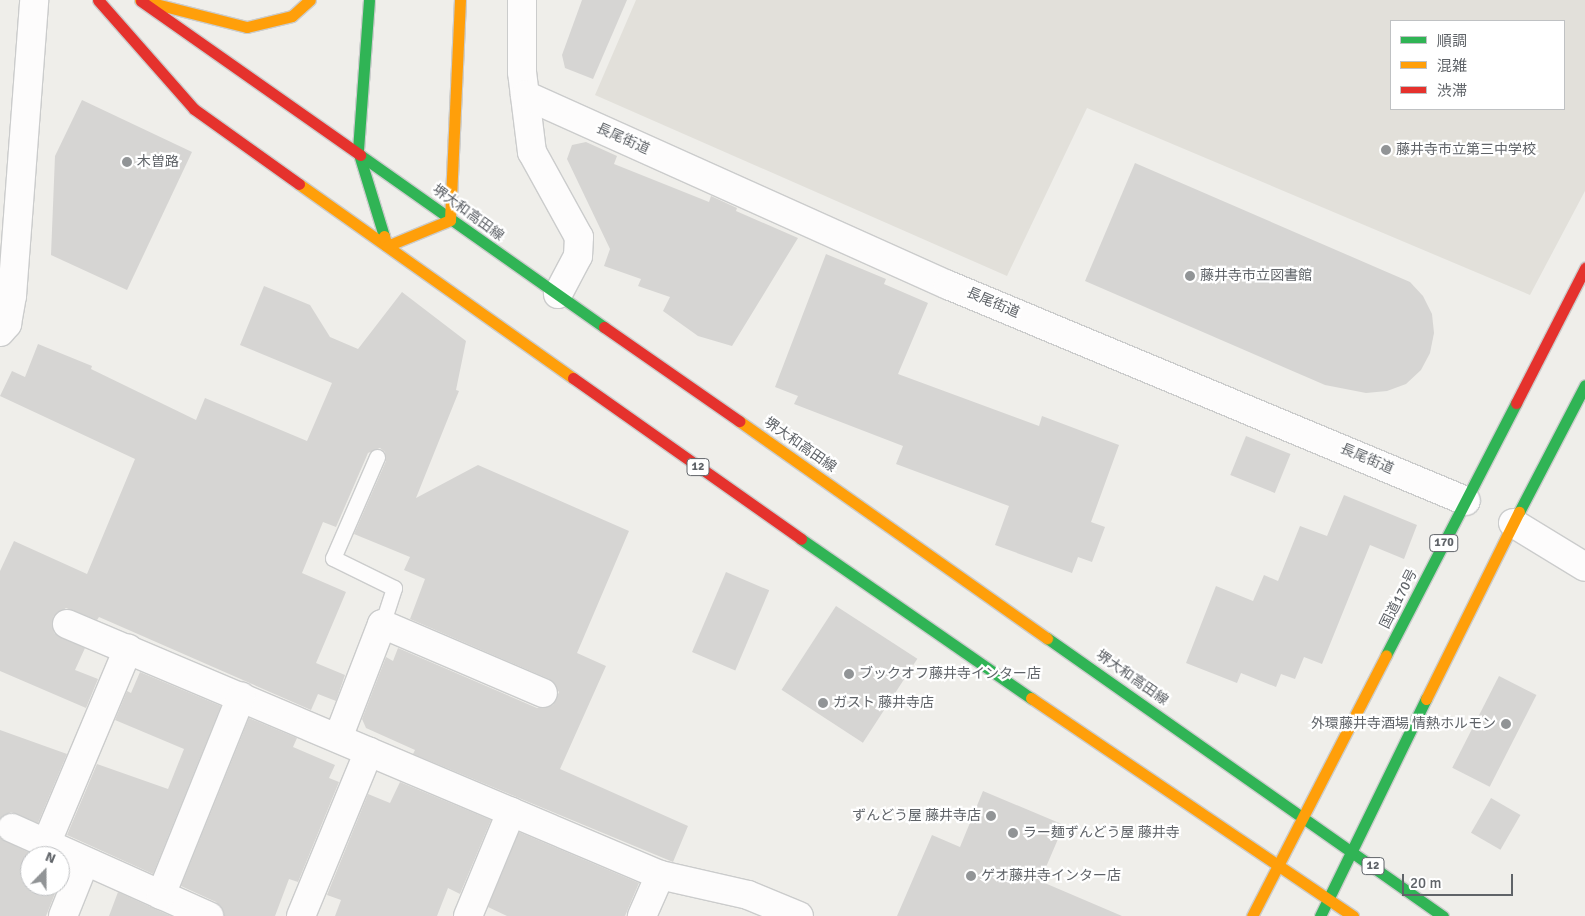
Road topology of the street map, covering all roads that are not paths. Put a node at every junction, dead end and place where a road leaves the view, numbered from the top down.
1 (34, 0) edge
2 (98, 0) edge
3 (140, 0) edge
4 (310, 0) edge
5 (369, 0) edge
6 (460, 0) edge
7 (534, 0) edge
8 (522, 13) edge
9 (525, 95) junction
10 (358, 151) junction
11 (450, 220) junction
12 (387, 246) junction
13 (1585, 268) edge
14 (558, 294) junction
15 (0, 332) edge
16 (1585, 384) edge
17 (377, 457) dead end
18 (1466, 501) junction
19 (1512, 523) junction
20 (1585, 567) edge
21 (67, 624) dead end
22 (382, 624) junction
23 (128, 649) junction
24 (543, 693) dead end
25 (241, 697) junction
26 (338, 738) junction
27 (369, 752) junction
28 (511, 812) junction
29 (1303, 817) junction
30 (12, 828) dead end
31 (46, 844) junction
32 (1352, 852) junction
33 (85, 861) junction
34 (1277, 868) junction
35 (660, 875) junction
36 (161, 895) junction
37 (1328, 900) junction
38 (63, 916) edge
39 (209, 916) edge
40 (301, 916) edge
41 (468, 916) edge
42 (642, 916) edge
43 (799, 916) edge
44 (1252, 916) edge
45 (1320, 916) edge
46 (1353, 916) edge
47 (1443, 916) edge

1 - 15 street
2 - 12 main road, 12
3 - 4 main road
3 - 10 main road, 堺大和高田線 / 12
5 - 10 main road
6 - 11 main road
7 - 8 lane
8 - 9 street
9 - 14 street
9 - 18 street, 長尾街道
10 - 11 main road, 堺大和高田線 / 12
10 - 12 main road
11 - 12 main road
11 - 14 main road, 堺大和高田線 / 12
12 - 34 main road, 12
13 - 18 main road, 国道170号 / 170
14 - 29 main road, 堺大和高田線 / 12
16 - 19 main road
17 - 22 lane
18 - 29 main road, 国道170号 / 170
19 - 20 street
19 - 32 main road
21 - 23 street
22 - 24 street
22 - 26 street
23 - 25 street
23 - 31 street
25 - 26 street
25 - 36 street
26 - 27 street
27 - 28 street
27 - 40 street
28 - 35 street
28 - 41 street
29 - 32 main road, 堺大和高田線 / 12
29 - 34 main road, 国道170号 / 170
30 - 31 street
31 - 33 street
32 - 37 main road
32 - 47 main road, 堺大和高田線 / 12
33 - 36 street
33 - 38 street
34 - 37 main road, 12
34 - 44 main road, 国道170号 / 170
35 - 42 street
35 - 43 street
36 - 39 street
37 - 45 main road
37 - 46 main road, 12

